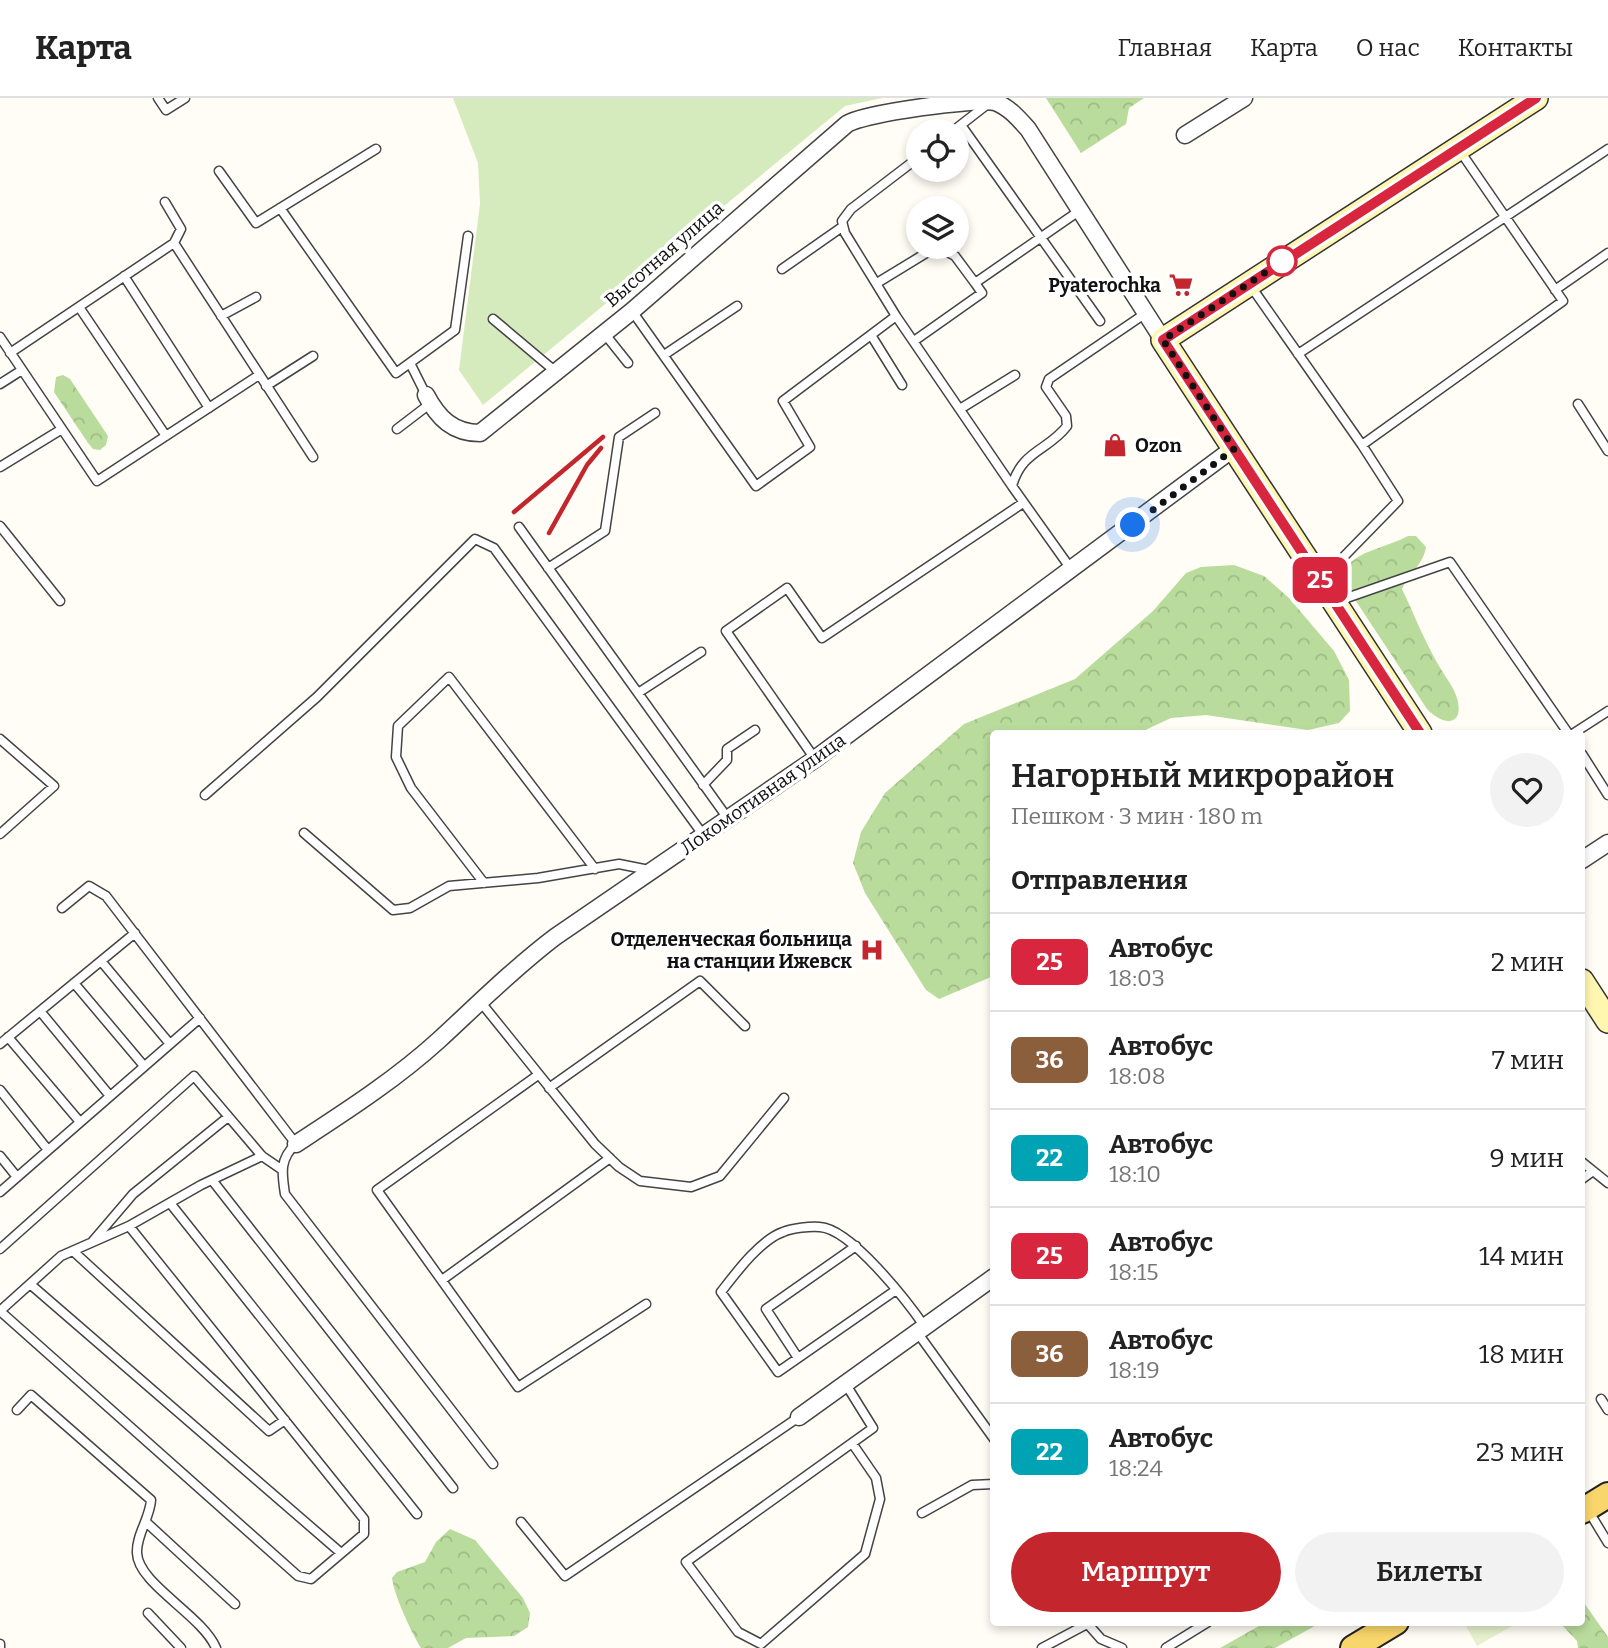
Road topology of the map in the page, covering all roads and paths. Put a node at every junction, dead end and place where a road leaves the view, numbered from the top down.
1 (158, 98) edge
2 (185, 98) edge
3 (1244, 98) edge
4 (1536, 98) edge
5 (946, 100) edge
6 (993, 101) junction
7 (969, 119) edge
8 (1185, 135) dead end
9 (969, 136) edge
10 (1458, 148) junction
11 (376, 149) dead end
12 (1608, 149) edge
13 (906, 167) edge
14 (219, 171) dead end
15 (165, 202) dead end
16 (280, 208) junction
17 (1079, 211) junction
18 (1503, 218) junction
19 (842, 227) junction
20 (468, 236) dead end
21 (1042, 237) junction
22 (173, 243) junction
23 (1608, 253) edge
24 (917, 259) edge
25 (957, 259) edge
26 (782, 269) dead end
27 (124, 276) junction
28 (877, 283) junction
29 (975, 283) junction
30 (1249, 283) junction
31 (1555, 290) junction
32 (256, 297) dead end
33 (737, 306) dead end
34 (79, 307) junction
35 (632, 311) junction
36 (1146, 313) junction
37 (220, 316) junction
38 (896, 316) junction
39 (493, 319) dead end
40 (1100, 321) dead end
41 (604, 333) junction
42 (871, 335) junction
43 (0, 337) edge
44 (1163, 340) junction
45 (914, 341) junction
46 (10, 353) junction
47 (1298, 354) junction
48 (664, 355) junction
49 (313, 356) dead end
50 (410, 363) junction
51 (628, 363) dead end
52 (22, 370) junction
53 (556, 372) junction
54 (259, 375) junction
55 (1015, 375) dead end
56 (0, 384) edge
57 (902, 385) dead end
58 (266, 386) junction
59 (428, 399) junction
60 (1578, 404) dead end
61 (209, 408) junction
62 (960, 410) junction
63 (655, 413) dead end
64 (62, 429) junction
65 (397, 429) dead end
66 (166, 436) junction
67 (1362, 445) junction
68 (1234, 449) junction
69 (1608, 451) edge
70 (313, 457) dead end
71 (0, 467) edge
72 (1012, 486) junction
73 (1023, 503) junction
74 (0, 526) edge
75 (519, 527) dead end
76 (548, 568) junction
77 (1072, 571) junction
78 (1320, 580) junction
79 (60, 601) dead end
80 (1334, 602) junction
81 (701, 652) dead end
82 (638, 693) junction
83 (1608, 711) edge
84 (755, 730) dead end
85 (1418, 730) edge
86 (1566, 730) edge
87 (1579, 730) edge
88 (0, 739) edge
89 (816, 759) junction
90 (1585, 759) edge
91 (703, 785) junction
92 (205, 795) dead end
93 (1608, 795) edge
94 (729, 820) junction
95 (304, 833) dead end
96 (0, 834) edge
97 (704, 836) junction
98 (1608, 843) edge
99 (1585, 858) edge
100 (595, 869) junction
101 (652, 871) junction
102 (484, 883) junction
103 (62, 908) dead end
104 (135, 933) junction
105 (101, 961) junction
106 (74, 983) junction
107 (1585, 986) edge
108 (479, 1000) junction
109 (40, 1011) junction
110 (200, 1018) junction
111 (1608, 1021) edge
112 (745, 1026) dead end
113 (8, 1037) junction
114 (0, 1044) edge
115 (170, 1044) junction
116 (144, 1066) junction
117 (538, 1074) junction
118 (549, 1088) junction
119 (0, 1090) edge
120 (110, 1096) junction
121 (784, 1098) dead end
122 (228, 1117) junction
123 (80, 1122) junction
124 (296, 1144) junction
125 (48, 1150) junction
126 (0, 1156) edge
127 (262, 1156) junction
128 (610, 1158) junction
129 (1585, 1164) edge
130 (281, 1169) junction
131 (1594, 1171) junction
132 (1585, 1176) edge
133 (18, 1177) junction
134 (212, 1180) junction
135 (1608, 1183) edge
136 (0, 1192) edge
137 (170, 1203) junction
138 (129, 1226) junction
139 (90, 1244) junction
140 (856, 1246) junction
141 (0, 1249) edge
142 (74, 1251) junction
143 (442, 1280) junction
144 (990, 1280) edge
145 (30, 1284) junction
146 (896, 1290) junction
147 (646, 1304) dead end
148 (0, 1311) edge
149 (921, 1329) junction
150 (798, 1358) junction
151 (845, 1383) junction
152 (1601, 1399) dead end
153 (17, 1410) dead end
154 (1608, 1410) edge
155 (799, 1417) joint
156 (285, 1420) junction
157 (990, 1433) edge
158 (852, 1443) junction
159 (493, 1464) dead end
160 (990, 1484) edge
161 (453, 1488) dead end
162 (1608, 1495) edge
163 (1585, 1508) edge
164 (1585, 1510) edge
165 (922, 1513) dead end
166 (417, 1514) dead end
167 (146, 1522) junction
168 (521, 1522) dead end
169 (1608, 1543) edge
170 (341, 1553) junction
171 (235, 1605) dead end
172 (148, 1613) dead end
173 (1081, 1626) edge
174 (1089, 1626) edge
175 (1202, 1626) edge
176 (1389, 1626) edge
177 (181, 1648) edge
178 (216, 1648) edge
179 (1042, 1648) edge
180 (1122, 1648) edge
181 (1166, 1648) edge
182 (1353, 1648) edge

1 - 2 lane
3 - 8 street
4 - 10 street
5 - 6 street, Высотная улица
5 - 35 street, Высотная улица
6 - 7 lane
6 - 17 street
9 - 21 lane
10 - 18 lane
10 - 30 street
11 - 16 lane
12 - 18 lane
13 - 19 lane
14 - 16 lane
15 - 22 lane
16 - 50 lane
17 - 21 lane
17 - 36 street
18 - 31 lane
18 - 47 lane
19 - 26 lane
19 - 28 lane
20 - 50 lane
21 - 29 lane
21 - 40 lane
22 - 27 lane
22 - 37 lane
23 - 31 lane
24 - 28 lane
25 - 29 lane
27 - 34 lane
27 - 61 lane
28 - 38 lane
29 - 45 lane
30 - 44 street
30 - 47 lane
31 - 67 lane
32 - 37 lane
33 - 48 lane
34 - 46 lane
34 - 66 lane
35 - 41 street, Высотная улица
35 - 48 lane
36 - 44 street
36 - 72 lane
37 - 54 lane
38 - 42 lane
38 - 45 lane
39 - 53 lane
41 - 51 lane
41 - 53 street, Высотная улица
42 - 48 lane
42 - 57 lane
43 - 46 lane
44 - 68 street
45 - 62 lane
46 - 52 lane
47 - 67 lane
49 - 58 lane
50 - 59 lane
52 - 56 lane
52 - 64 lane
53 - 59 street, Высотная улица
54 - 58 lane
54 - 61 lane
55 - 62 lane
58 - 70 lane
59 - 65 lane
60 - 69 lane
61 - 66 lane
62 - 72 lane
63 - 76 lane
64 - 66 lane
64 - 71 lane
67 - 78 lane
68 - 77 street, Локомотивная улица
68 - 78 street
72 - 73 lane
73 - 77 lane
73 - 89 lane
74 - 79 lane
75 - 76 lane
76 - 82 lane
77 - 89 street, Локомотивная улица
78 - 80 street
80 - 85 street
80 - 86 lane
81 - 82 lane
82 - 91 lane
83 - 87 lane
84 - 91 lane
88 - 96 lane
89 - 94 street, Локомотивная улица
90 - 93 lane
91 - 94 lane
92 - 97 lane
94 - 97 street, Локомотивная улица
95 - 102 lane
97 - 101 street, Локомотивная улица
98 - 99 street
100 - 101 lane
100 - 102 lane
100 - 102 lane
101 - 108 street, Локомотивная улица
103 - 104 lane
104 - 105 lane
104 - 110 lane
105 - 106 lane
105 - 115 lane
106 - 109 lane
106 - 116 lane
107 - 111 street
108 - 117 lane
108 - 124 street, Локомотивная улица
109 - 113 lane
109 - 120 lane
110 - 115 lane
110 - 124 lane
112 - 118 lane
113 - 114 lane
113 - 123 lane
115 - 116 lane
116 - 120 lane
117 - 118 lane
117 - 143 lane
118 - 128 lane
119 - 125 lane
120 - 123 lane
121 - 128 lane
122 - 127 lane
122 - 139 lane
122 - 141 lane
123 - 125 lane
124 - 130 lane
125 - 133 lane
126 - 133 lane
127 - 130 lane
127 - 134 lane
128 - 143 lane
129 - 131 lane
130 - 159 lane
131 - 132 lane
131 - 135 lane
133 - 136 lane
134 - 137 lane
134 - 161 lane
137 - 138 lane
137 - 166 lane
138 - 139 lane
138 - 156 lane
139 - 142 lane
140 - 146 lane
140 - 150 lane
140 - 150 lane
142 - 145 lane
142 - 156 lane
143 - 147 lane
144 - 149 street
145 - 148 lane
145 - 170 lane
146 - 149 lane
146 - 150 lane
148 - 170 lane
149 - 151 street
149 - 157 lane
151 - 155 street
151 - 158 lane
152 - 154 lane
153 - 167 lane
155 - 168 lane
156 - 170 lane
158 - 158 lane
160 - 165 lane
162 - 163 main road
164 - 169 lane
167 - 171 lane
167 - 178 lane
172 - 177 lane
173 - 179 lane
174 - 180 lane
175 - 181 lane
176 - 182 main road

